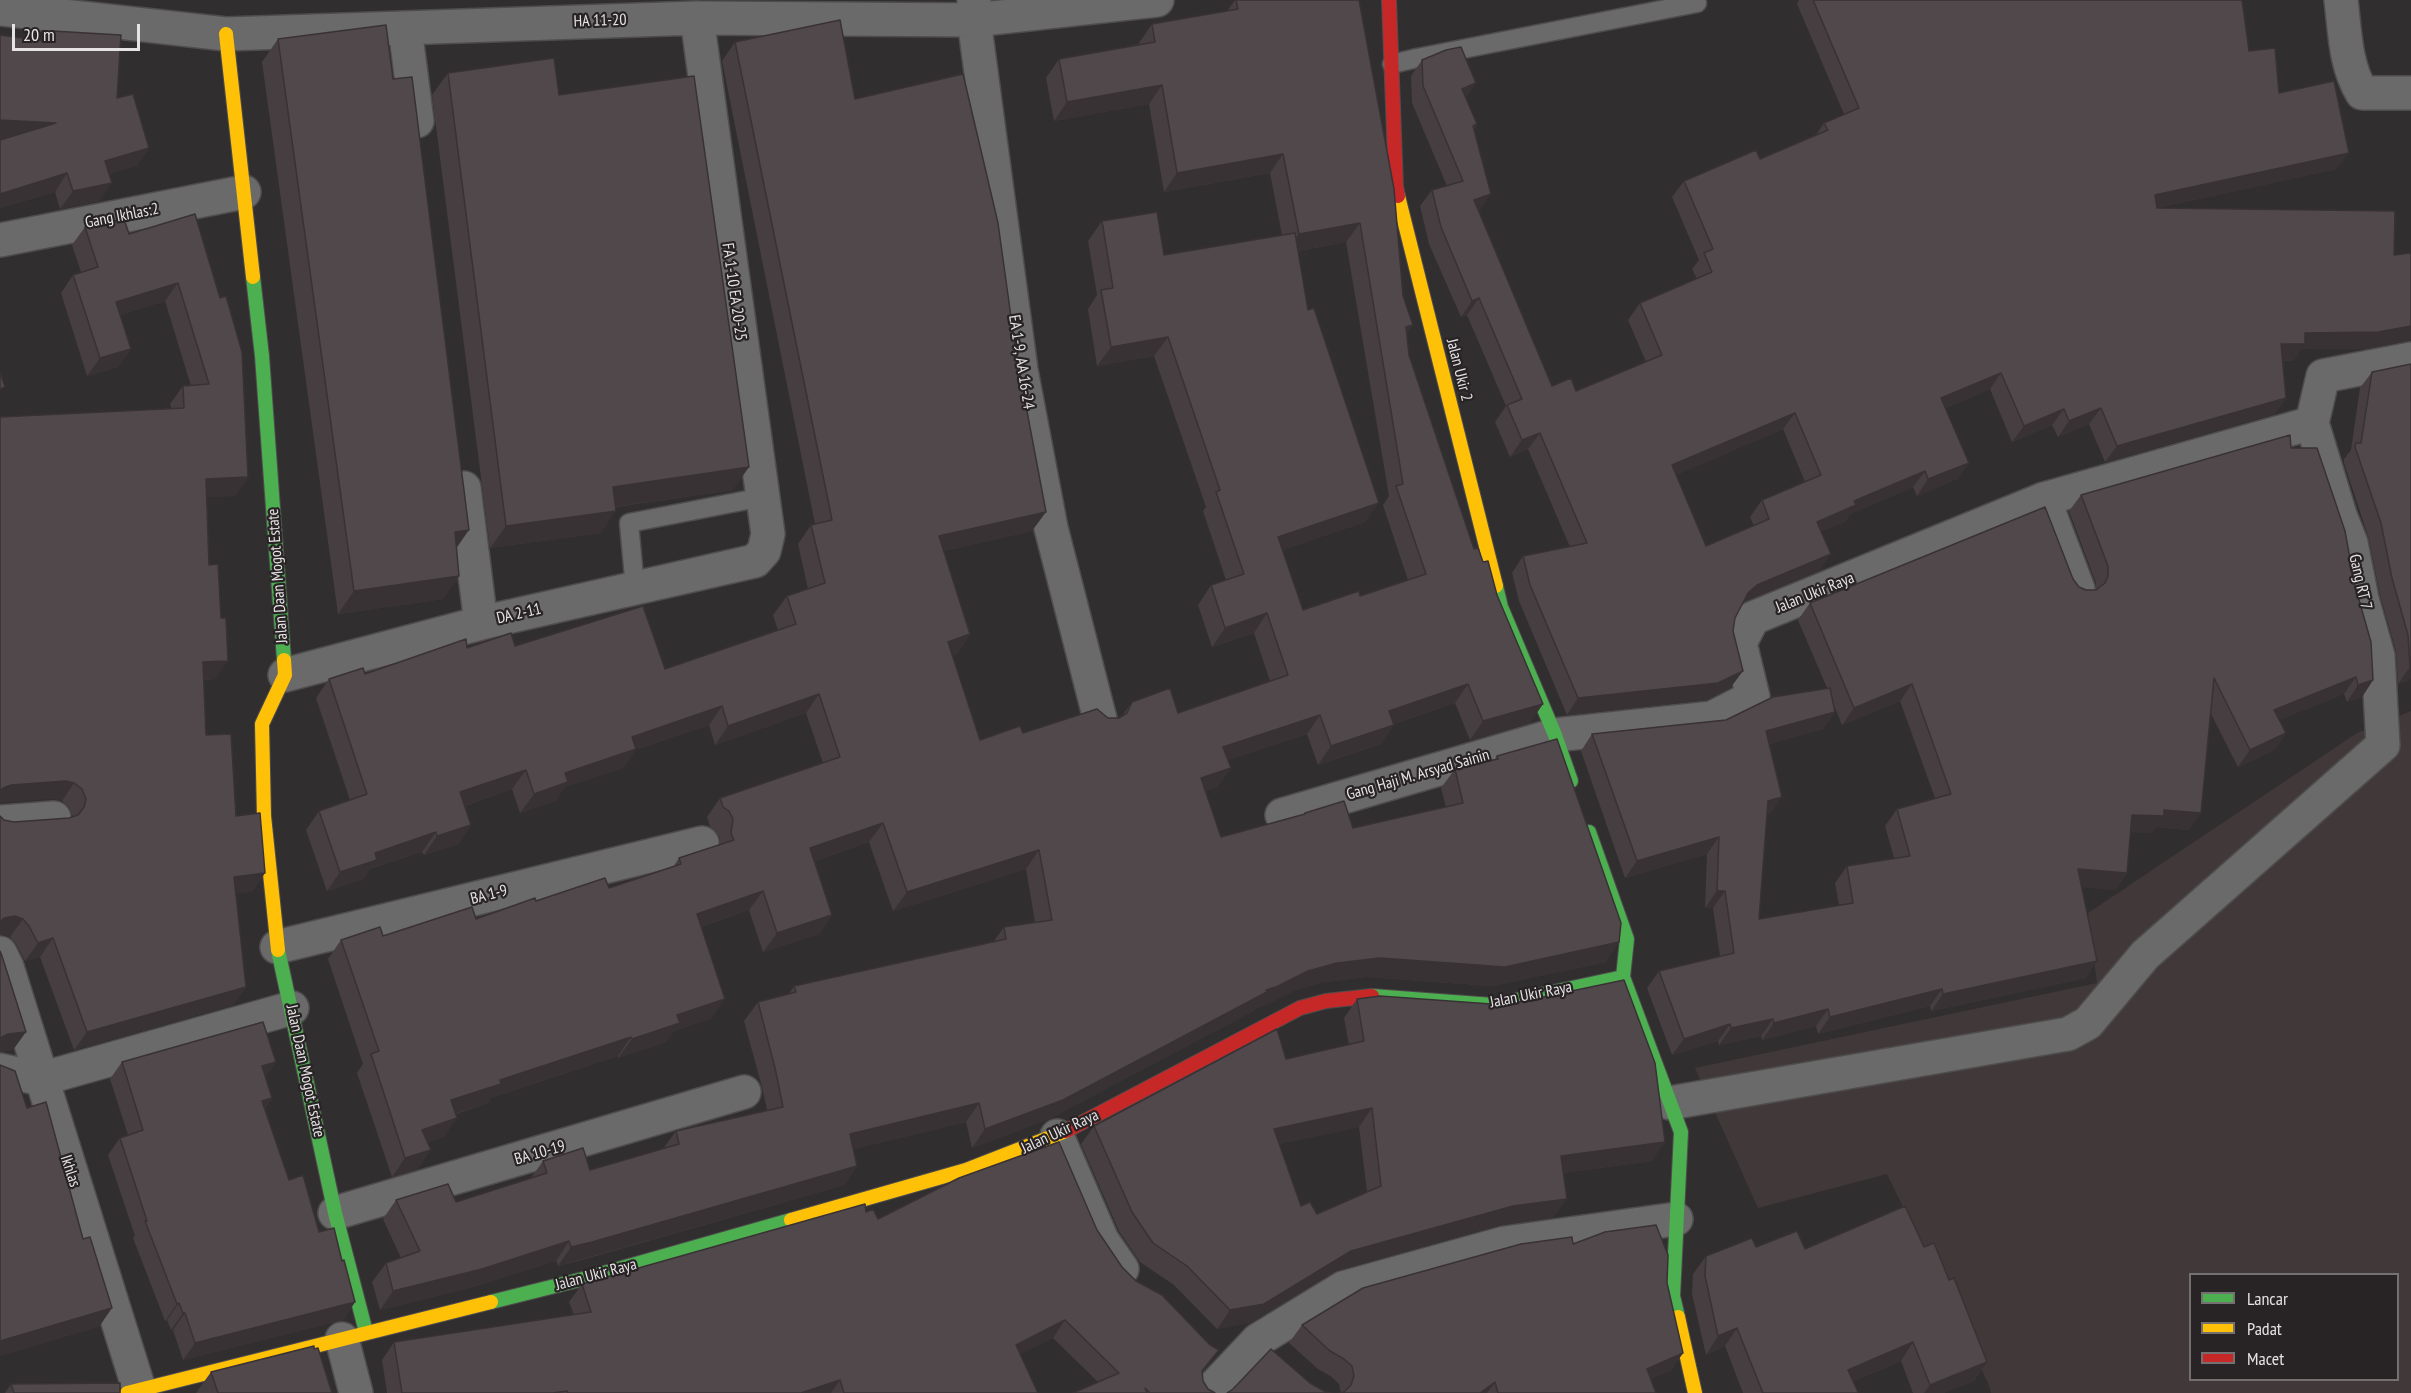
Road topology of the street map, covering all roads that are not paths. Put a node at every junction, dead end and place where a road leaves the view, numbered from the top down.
1 (1157, 0) edge
2 (1389, 0) edge
3 (2341, 0) edge
4 (1697, 3) dead end
5 (0, 9) edge
6 (974, 10) edge
7 (697, 18) junction
8 (405, 28) junction
9 (226, 33) junction
10 (1392, 64) junction
11 (2411, 93) edge
12 (420, 147) edge
13 (244, 192) junction
14 (0, 240) edge
15 (2411, 360) edge
16 (2312, 423) junction
17 (460, 456) edge
18 (763, 497) junction
19 (2044, 499) junction
20 (755, 561) joint
21 (635, 588) junction
22 (2078, 589) edge
23 (481, 623) junction
24 (285, 675) junction
25 (1100, 719) edge
26 (1555, 735) junction
27 (1574, 789) edge
28 (1282, 815) dead end
29 (54, 818) edge
30 (1585, 821) edge
31 (0, 822) edge
32 (702, 843) dead end
33 (277, 947) junction
34 (0, 953) edge
35 (1623, 976) junction
36 (292, 1008) junction
37 (0, 1070) edge
38 (40, 1079) junction
39 (744, 1092) dead end
40 (1670, 1103) junction
41 (1057, 1136) junction
42 (335, 1213) junction
43 (1676, 1219) junction
44 (1142, 1288) edge
45 (354, 1335) junction
46 (1258, 1340) junction
47 (1211, 1349) edge
48 (1283, 1362) edge
49 (133, 1391) edge
50 (356, 1393) edge
51 (1208, 1393) edge
52 (1695, 1393) edge

1 - 6 street, HA 11-20
2 - 10 street, Jalan Ukir 2
3 - 11 street
4 - 10 lane
5 - 9 street
6 - 7 street, HA 11-20
6 - 25 street, EA 1-9, AA 16-24
7 - 8 street, HA 11-20
7 - 18 street, FA 1-10 EA 20-25
8 - 9 street, HA 11-20
8 - 12 street
9 - 13 street, Jalan Daan Mogot Estate
10 - 26 street, Jalan Ukir 2
13 - 14 street, Gang Ikhlas:2
13 - 24 street, Jalan Daan Mogot Estate
15 - 16 street
16 - 19 street, Jalan Ukir Raya
16 - 40 street, Gang RT 7
17 - 23 street
18 - 20 street, FA 1-10 EA 20-25
18 - 21 lane
19 - 22 street
19 - 26 street, Jalan Ukir Raya
20 - 21 street, DA 2-11
21 - 23 street, DA 2-11
23 - 24 street, DA 2-11
24 - 33 street, Jalan Daan Mogot Estate
26 - 27 street
26 - 28 street, Gang Haji M. Arsyad Sainin
29 - 31 street
30 - 35 street
32 - 33 street, BA 1-9
33 - 36 street, Jalan Daan Mogot Estate
34 - 38 street, Ikhlas
35 - 40 street
35 - 41 street, Jalan Ukir Raya
36 - 38 street
36 - 42 street, Jalan Daan Mogot Estate
37 - 38 street
38 - 49 street, Ikhlas
39 - 42 street, BA 10-19
40 - 43 street
41 - 44 street
41 - 45 street, Jalan Ukir Raya
42 - 45 street, Jalan Daan Mogot Estate
43 - 46 street
43 - 52 street
45 - 49 street, Jalan Ukir Raya
45 - 50 street
46 - 47 street
46 - 48 street
46 - 51 street

